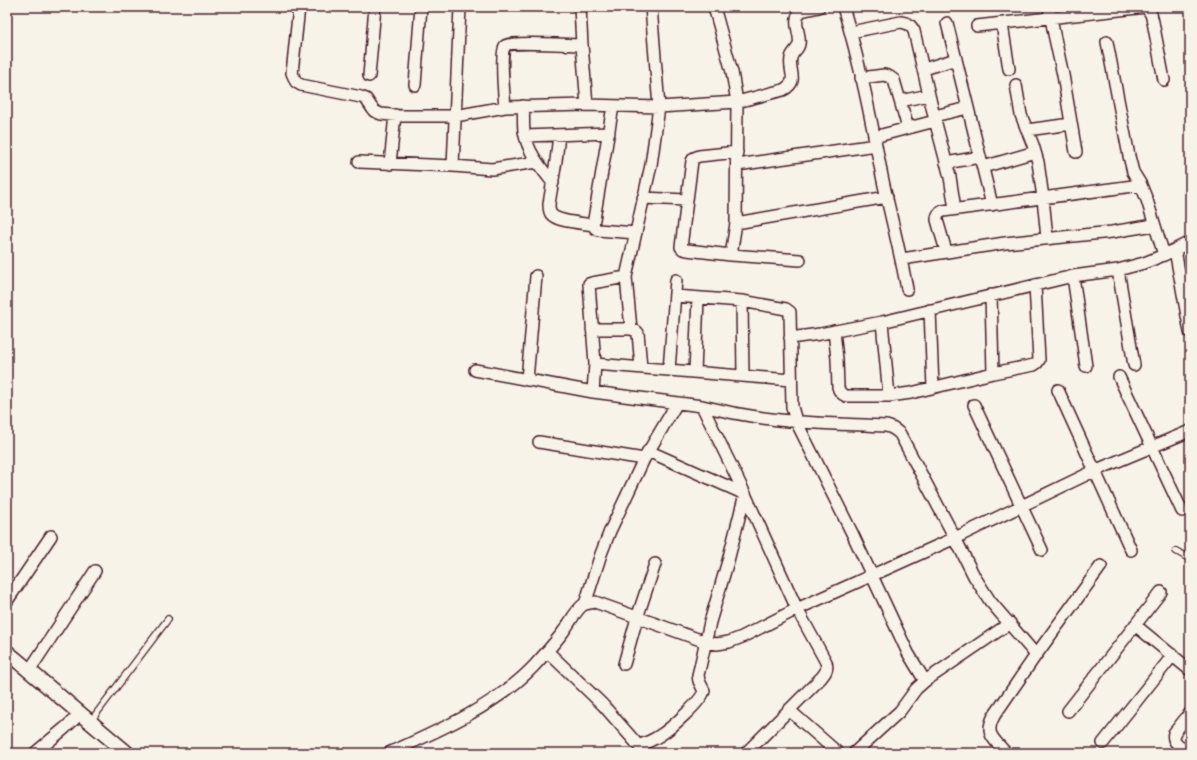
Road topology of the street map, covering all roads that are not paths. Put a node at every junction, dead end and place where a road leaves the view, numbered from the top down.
1 (299, 7) edge
2 (375, 7) edge
3 (420, 7) edge
4 (580, 7) edge
5 (651, 7) edge
6 (714, 7) edge
7 (819, 7) edge
8 (843, 7) edge
9 (1049, 7) edge
10 (1146, 7) edge
11 (456, 8) edge
12 (1051, 18) junction
13 (947, 23) dead end
14 (1002, 24) junction
15 (977, 26) dead end
16 (851, 32) junction
17 (1107, 42) dead end
18 (582, 45) junction
19 (956, 59) junction
20 (924, 69) junction
21 (1009, 69) dead end
22 (370, 76) dead end
23 (862, 78) junction
24 (1164, 80) dead end
25 (415, 85) dead end
26 (1016, 85) dead end
27 (929, 95) junction
28 (900, 101) junction
29 (737, 102) junction
30 (587, 105) junction
31 (524, 106) junction
32 (613, 106) junction
33 (504, 107) junction
34 (659, 107) junction
35 (968, 108) junction
36 (395, 115) junction
37 (455, 116) junction
38 (935, 118) junction
39 (1071, 124) junction
40 (908, 128) junction
41 (1027, 130) junction
42 (609, 133) junction
43 (559, 135) junction
44 (525, 136) junction
45 (875, 141) junction
46 (737, 152) junction
47 (1035, 152) junction
48 (1076, 152) dead end
49 (359, 162) dead end
50 (537, 162) junction
51 (981, 162) junction
52 (946, 163) junction
53 (390, 164) junction
54 (736, 165) junction
55 (453, 166) junction
56 (553, 183) junction
57 (1141, 186) junction
58 (886, 197) junction
59 (643, 198) junction
60 (1043, 198) junction
61 (686, 200) junction
62 (992, 205) junction
63 (955, 209) junction
64 (736, 223) junction
65 (593, 225) junction
66 (1154, 225) junction
67 (636, 233) junction
68 (1047, 238) junction
69 (1190, 242) edge
70 (1175, 250) junction
71 (946, 251) junction
72 (732, 255) junction
73 (1164, 255) junction
74 (902, 259) junction
75 (800, 260) dead end
76 (1118, 270) junction
77 (536, 276) dead end
78 (1073, 276) junction
79 (626, 277) junction
80 (676, 280) dead end
81 (1035, 285) junction
82 (907, 289) dead end
83 (991, 295) junction
84 (675, 296) junction
85 (698, 298) junction
86 (742, 301) junction
87 (930, 310) junction
88 (882, 322) junction
89 (592, 329) junction
90 (631, 329) junction
91 (834, 331) junction
92 (1190, 332) edge
93 (790, 338) junction
94 (595, 364) junction
95 (1134, 365) dead end
96 (1086, 366) dead end
97 (641, 368) junction
98 (475, 370) dead end
99 (669, 370) junction
100 (695, 372) junction
101 (993, 373) junction
102 (743, 376) junction
103 (1119, 377) dead end
104 (527, 380) junction
105 (792, 380) junction
106 (933, 388) junction
107 (1058, 390) dead end
108 (593, 392) junction
109 (888, 396) junction
110 (677, 403) junction
111 (974, 405) dead end
112 (702, 406) junction
113 (796, 422) junction
114 (1190, 431) edge
115 (539, 442) dead end
116 (1152, 447) junction
117 (646, 455) junction
118 (1094, 471) junction
119 (745, 494) junction
120 (1021, 506) junction
121 (1182, 511) dead end
122 (51, 536) dead end
123 (955, 538) junction
124 (1042, 550) dead end
125 (1131, 550) dead end
126 (1176, 551) dead end
127 (1190, 559) edge
128 (655, 564) dead end
129 (1101, 566) dead end
130 (95, 571) dead end
131 (872, 576) junction
132 (1161, 592) dead end
133 (7, 601) edge
134 (585, 604) junction
135 (797, 609) junction
136 (637, 618) junction
137 (168, 619) dead end
138 (1010, 623) junction
139 (1135, 625) junction
140 (706, 642) junction
141 (547, 651) junction
142 (7, 652) edge
143 (1036, 655) junction
144 (1173, 656) junction
145 (624, 664) dead end
146 (1190, 670) edge
147 (29, 671) junction
148 (925, 681) junction
149 (790, 710) junction
150 (1068, 711) dead end
151 (1190, 712) edge
152 (85, 718) junction
153 (1103, 743) dead end
154 (642, 749) edge
155 (1001, 751) edge
156 (122, 752) edge
157 (1190, 752) edge
158 (35, 753) edge
159 (389, 753) edge
160 (746, 753) edge
161 (838, 753) edge
162 (854, 753) edge

1 - 36 street
2 - 22 street
3 - 25 street
4 - 18 street
5 - 34 street
6 - 29 street
7 - 29 street
8 - 16 street
9 - 12 street
10 - 12 street
10 - 24 street
11 - 37 street
12 - 14 street
12 - 39 street
13 - 19 street
14 - 15 street
14 - 21 street
16 - 20 street
16 - 23 street
17 - 57 street
18 - 30 street
18 - 33 street
19 - 20 street
19 - 35 street
20 - 27 street
23 - 28 street
23 - 45 street
26 - 41 street
27 - 28 street
27 - 38 street
28 - 40 street
29 - 34 street
29 - 46 street
30 - 31 street
30 - 32 street
31 - 33 street
31 - 44 street
32 - 34 street
32 - 42 street
33 - 37 street
34 - 59 street
35 - 38 street
35 - 51 street
36 - 37 street
36 - 53 street
37 - 55 street
38 - 40 street
38 - 52 street
39 - 41 street
39 - 48 street
40 - 45 street
41 - 47 street
42 - 43 street
42 - 65 street
43 - 44 street
43 - 56 street
44 - 50 street
45 - 54 street
45 - 58 street
46 - 54 street
46 - 61 street
47 - 51 street
47 - 60 street
49 - 53 street
50 - 55 street
50 - 56 street
51 - 52 street
51 - 62 street
52 - 63 street
53 - 55 street
54 - 64 street
56 - 65 street
57 - 60 street
57 - 66 street
58 - 64 street
58 - 74 street
59 - 61 street
59 - 67 street
60 - 62 street
60 - 68 street
61 - 72 street
62 - 63 street
63 - 71 street
64 - 72 street
65 - 67 street
66 - 68 street
66 - 73 street
67 - 79 street
68 - 71 street
69 - 70 street
70 - 73 street
70 - 92 street
71 - 74 street
72 - 75 street
73 - 76 street
74 - 82 street
76 - 78 street
76 - 95 street
77 - 104 street
78 - 81 street
78 - 96 street
79 - 89 street
79 - 90 street
80 - 84 street
81 - 83 street
81 - 101 street
83 - 87 street
83 - 101 street
84 - 85 street
84 - 99 street
85 - 86 street
85 - 100 street
86 - 93 street
86 - 102 street
87 - 88 street
87 - 106 street
88 - 91 street
88 - 109 street
89 - 90 street
89 - 94 street
90 - 97 street
91 - 93 street
91 - 109 street
93 - 105 street
94 - 97 street
94 - 108 street
97 - 99 street
98 - 104 street
99 - 100 street
100 - 102 street
101 - 106 street
102 - 105 street
103 - 116 street
104 - 108 street
105 - 113 street
106 - 109 street
107 - 118 street
108 - 110 street
110 - 112 street
110 - 117 street
111 - 120 street
112 - 113 street
112 - 119 street
113 - 123 street
113 - 131 street
114 - 116 street
115 - 117 street
116 - 118 street
116 - 121 street
117 - 119 street
117 - 134 street
118 - 120 street
118 - 125 street
119 - 135 street
119 - 140 street
120 - 123 street
120 - 124 street
122 - 133 street
123 - 131 street
123 - 138 street
126 - 127 lane
128 - 136 street
129 - 143 street
130 - 147 street
131 - 135 street
131 - 148 street
132 - 139 street
134 - 136 street
134 - 141 street
135 - 140 street
135 - 149 street
136 - 140 street
136 - 145 street
137 - 152 lane
138 - 143 street
138 - 148 street
139 - 144 street
139 - 150 street
140 - 154 street
141 - 154 street
141 - 159 street
142 - 147 street
143 - 155 street
144 - 146 street
144 - 153 street
147 - 152 street
148 - 162 street
149 - 160 street
149 - 161 street
151 - 157 street
152 - 156 street
152 - 158 street

